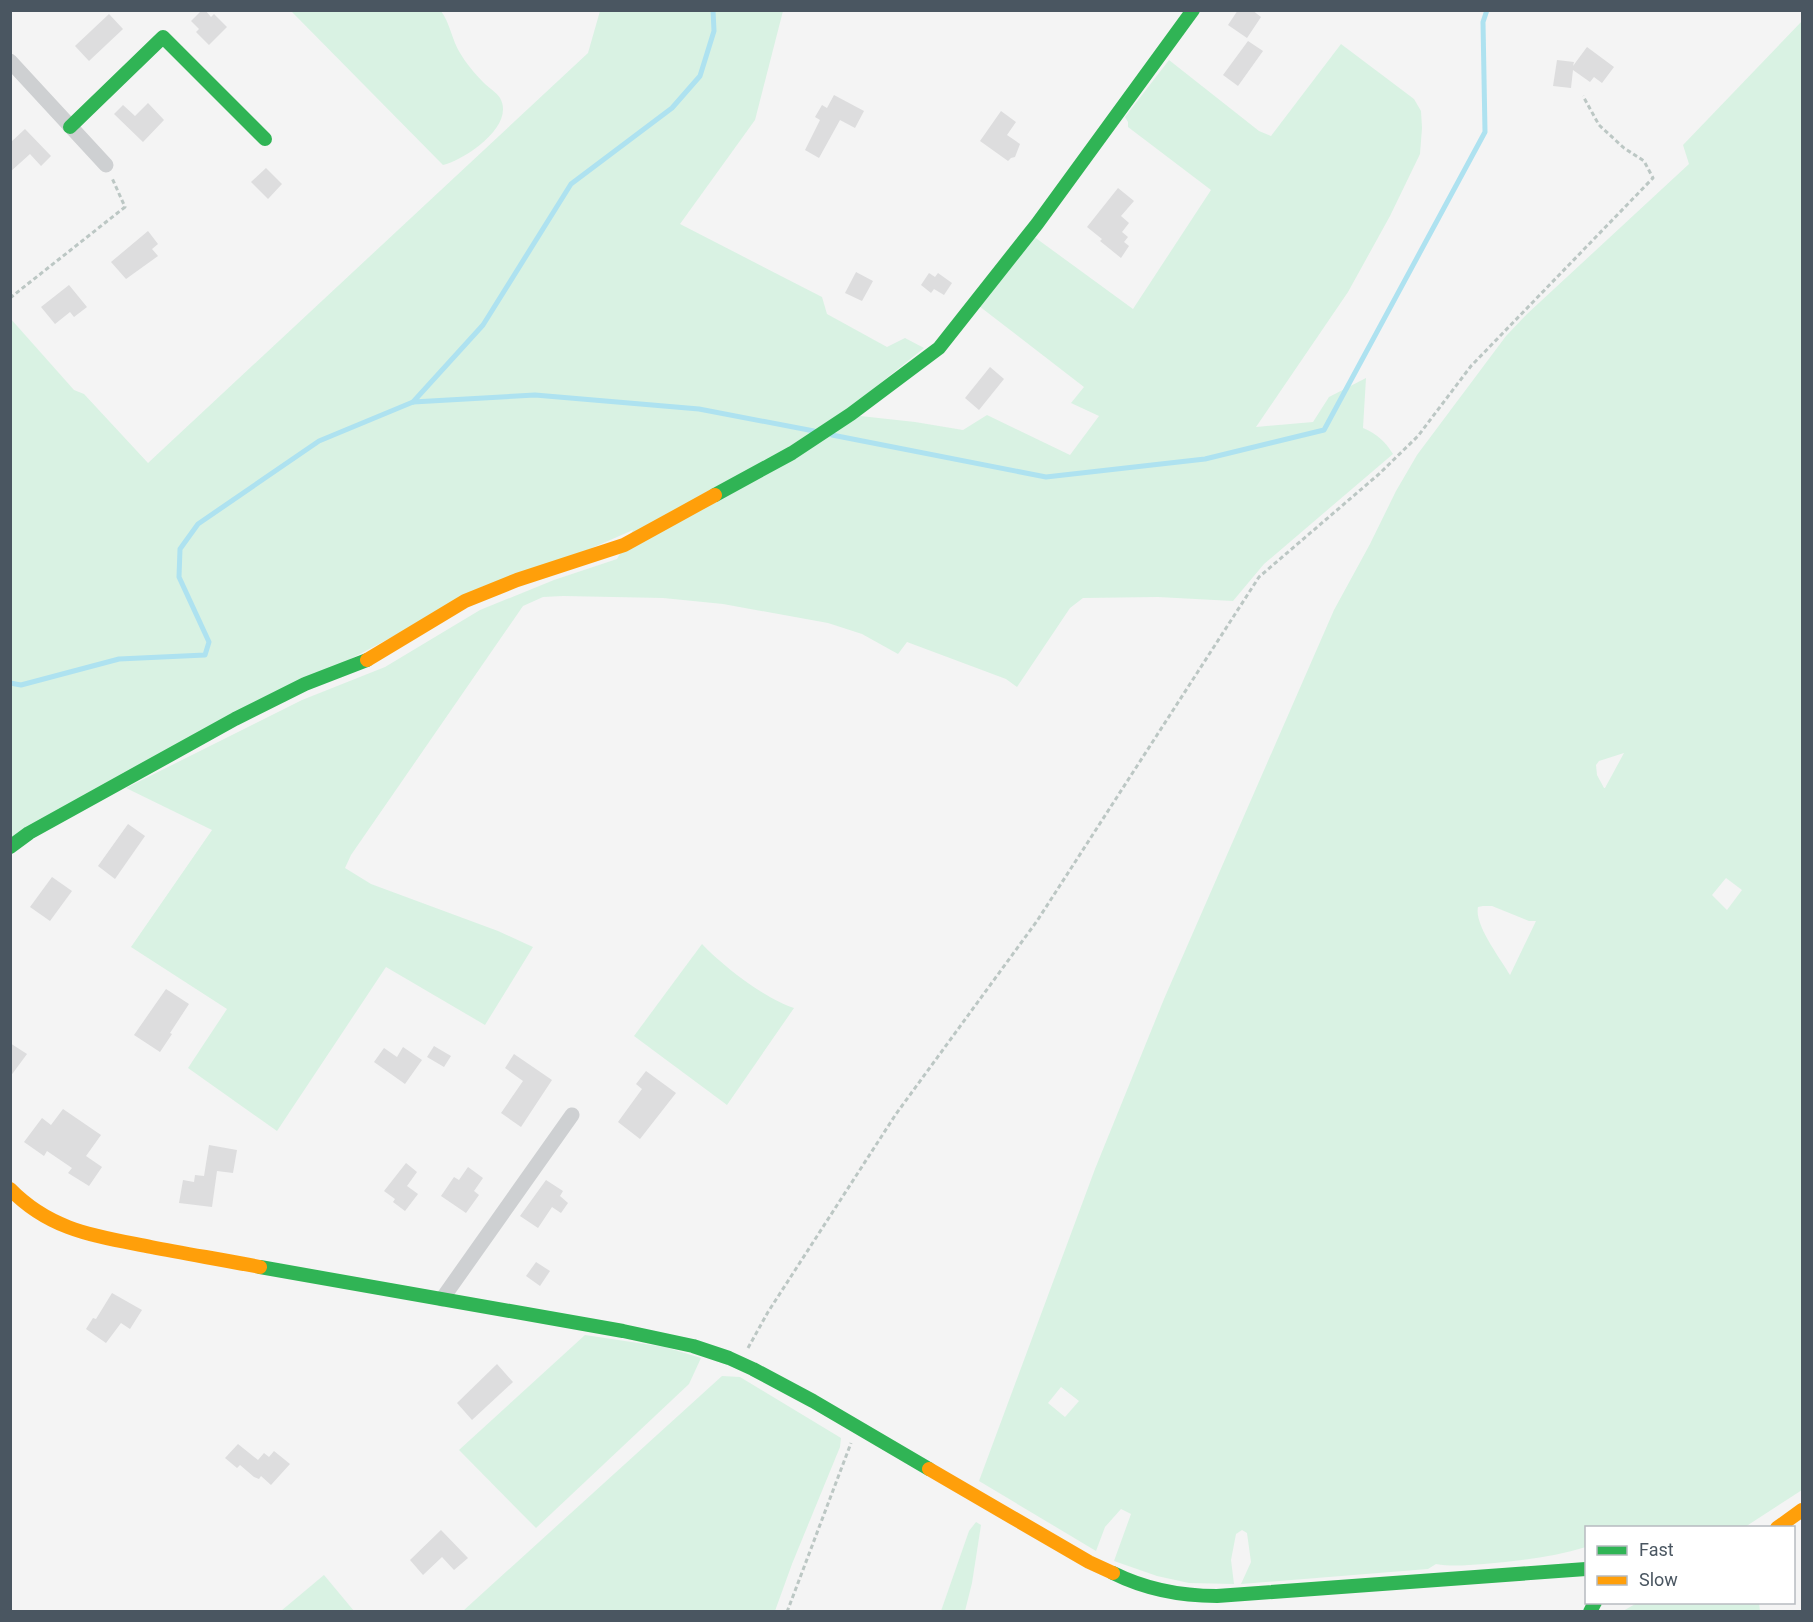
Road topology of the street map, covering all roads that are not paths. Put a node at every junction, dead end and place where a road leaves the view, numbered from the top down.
1 (1193, 10) edge
2 (10, 61) edge
3 (70, 127) junction
4 (265, 139) dead end
5 (106, 165) road end
6 (10, 847) edge
7 (572, 1115) dead end
8 (10, 1189) edge
9 (441, 1299) junction
10 (1803, 1510) edge
11 (1779, 1526) edge
12 (1585, 1569) edge

1 - 6 street
2 - 3 street
3 - 4 street
3 - 5 street
7 - 9 street
8 - 9 street
9 - 12 street
10 - 11 street

